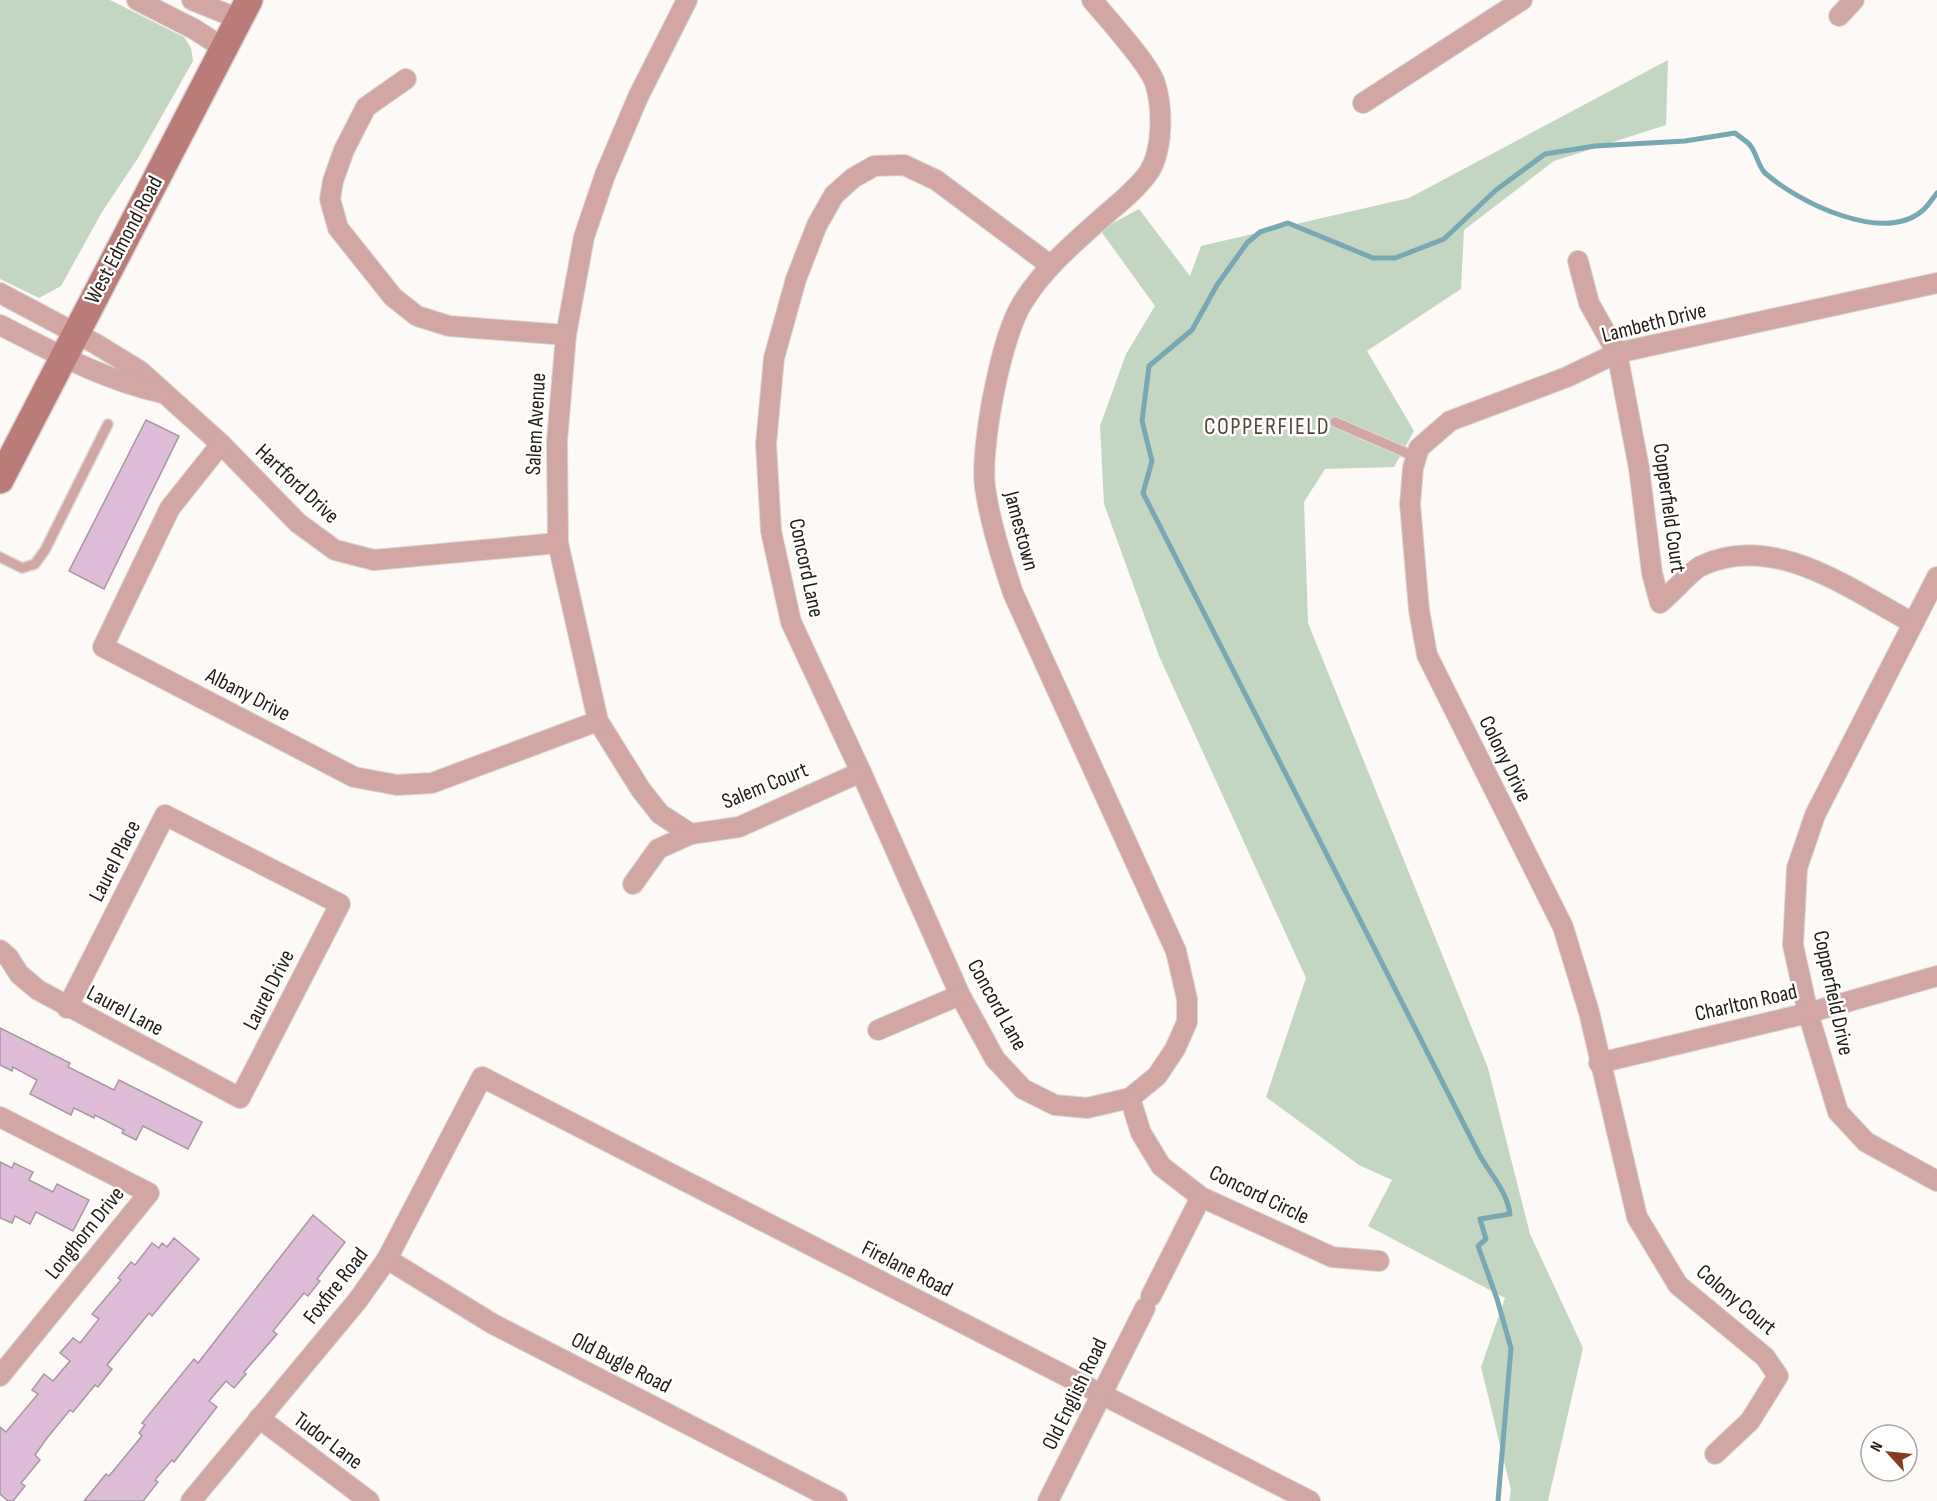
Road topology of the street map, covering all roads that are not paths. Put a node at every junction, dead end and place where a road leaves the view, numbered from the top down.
1 (137, 0) edge
2 (192, 0) edge
3 (687, 0) edge
4 (1092, 0) edge
5 (1521, 0) edge
6 (1854, 0) edge
7 (244, 10) edge
8 (1839, 16) dead end
9 (225, 49) junction
10 (406, 79) dead end
11 (1363, 103) dead end
12 (1578, 261) dead end
13 (1050, 265) junction
14 (1937, 283) edge
15 (0, 293) edge
16 (0, 325) edge
17 (75, 333) junction
18 (566, 335) junction
19 (1617, 353) junction
20 (63, 357) junction
21 (168, 395) junction
22 (1335, 422) dead end
23 (108, 424) dead end
24 (221, 444) junction
25 (1415, 462) junction
26 (0, 480) edge
27 (558, 543) junction
28 (0, 557) edge
29 (1937, 577) edge
30 (1913, 623) junction
31 (598, 721) junction
32 (861, 772) junction
33 (691, 834) junction
34 (633, 884) dead end
35 (340, 904) joint
36 (0, 950) edge
37 (1937, 976) edge
38 (960, 995) junction
39 (67, 1008) junction
40 (1808, 1013) junction
41 (878, 1030) dead end
42 (1599, 1063) junction
43 (482, 1077) joint
44 (240, 1098) joint
45 (1130, 1098) junction
46 (0, 1117) edge
47 (1937, 1181) edge
48 (1201, 1197) junction
49 (387, 1259) junction
50 (1379, 1261) dead end
51 (0, 1376) edge
52 (1100, 1396) junction
53 (259, 1419) junction
54 (1715, 1454) dead end
55 (191, 1501) edge
56 (369, 1501) edge
57 (837, 1501) edge
58 (1048, 1501) edge
59 (1310, 1501) edge

1 - 9 street
2 - 7 street
3 - 18 street, Salem Avenue
4 - 13 street, Jamestown
5 - 11 street
6 - 8 street
7 - 9 main road, West Edmond Road
9 - 17 main road, West Edmond Road
10 - 18 street
12 - 19 street
13 - 32 street, Concord Lane
13 - 45 street, Jamestown
14 - 19 street, Lambeth Drive
15 - 17 street, Hartford Drive
16 - 20 street, Hartford Drive
17 - 20 main road, West Edmond Road
17 - 21 street, Hartford Drive
18 - 27 street, Salem Avenue
19 - 25 street, Lambeth Drive
19 - 30 street, Copperfield Court
20 - 21 street, Hartford Drive
20 - 26 main road, West Edmond Road
21 - 24 street, Hartford Drive
22 - 25 lane
23 - 28 lane
24 - 27 street, Hartford Drive
24 - 31 street, Albany Drive
25 - 42 street, Colony Drive
27 - 31 street, Salem Avenue
29 - 30 street, Copperfield Drive
30 - 40 street, Copperfield Drive
31 - 33 street, Salem Avenue
32 - 33 street, Salem Court
32 - 38 street, Concord Lane
33 - 34 street, Salem Court
35 - 39 street, Laurel Place
35 - 44 street, Laurel Drive
36 - 39 street, Laurel Lane
37 - 40 street, Charlton Road
38 - 41 street
38 - 45 street, Concord Lane
39 - 44 street, Laurel Lane
40 - 42 street, Charlton Road
40 - 47 street, Copperfield Drive
42 - 54 street, Colony Court
43 - 49 street, Foxfire Road
43 - 52 street, Firelane Road
45 - 48 street, Concord Circle
46 - 51 street, Longhorn Drive
48 - 50 street, Concord Circle
48 - 52 street, Old English Road
49 - 53 street, Foxfire Road
49 - 57 street, Old Bugle Road
52 - 58 street, Old English Road
52 - 59 street, Firelane Road
53 - 55 street, Foxfire Road
53 - 56 street, Tudor Lane

